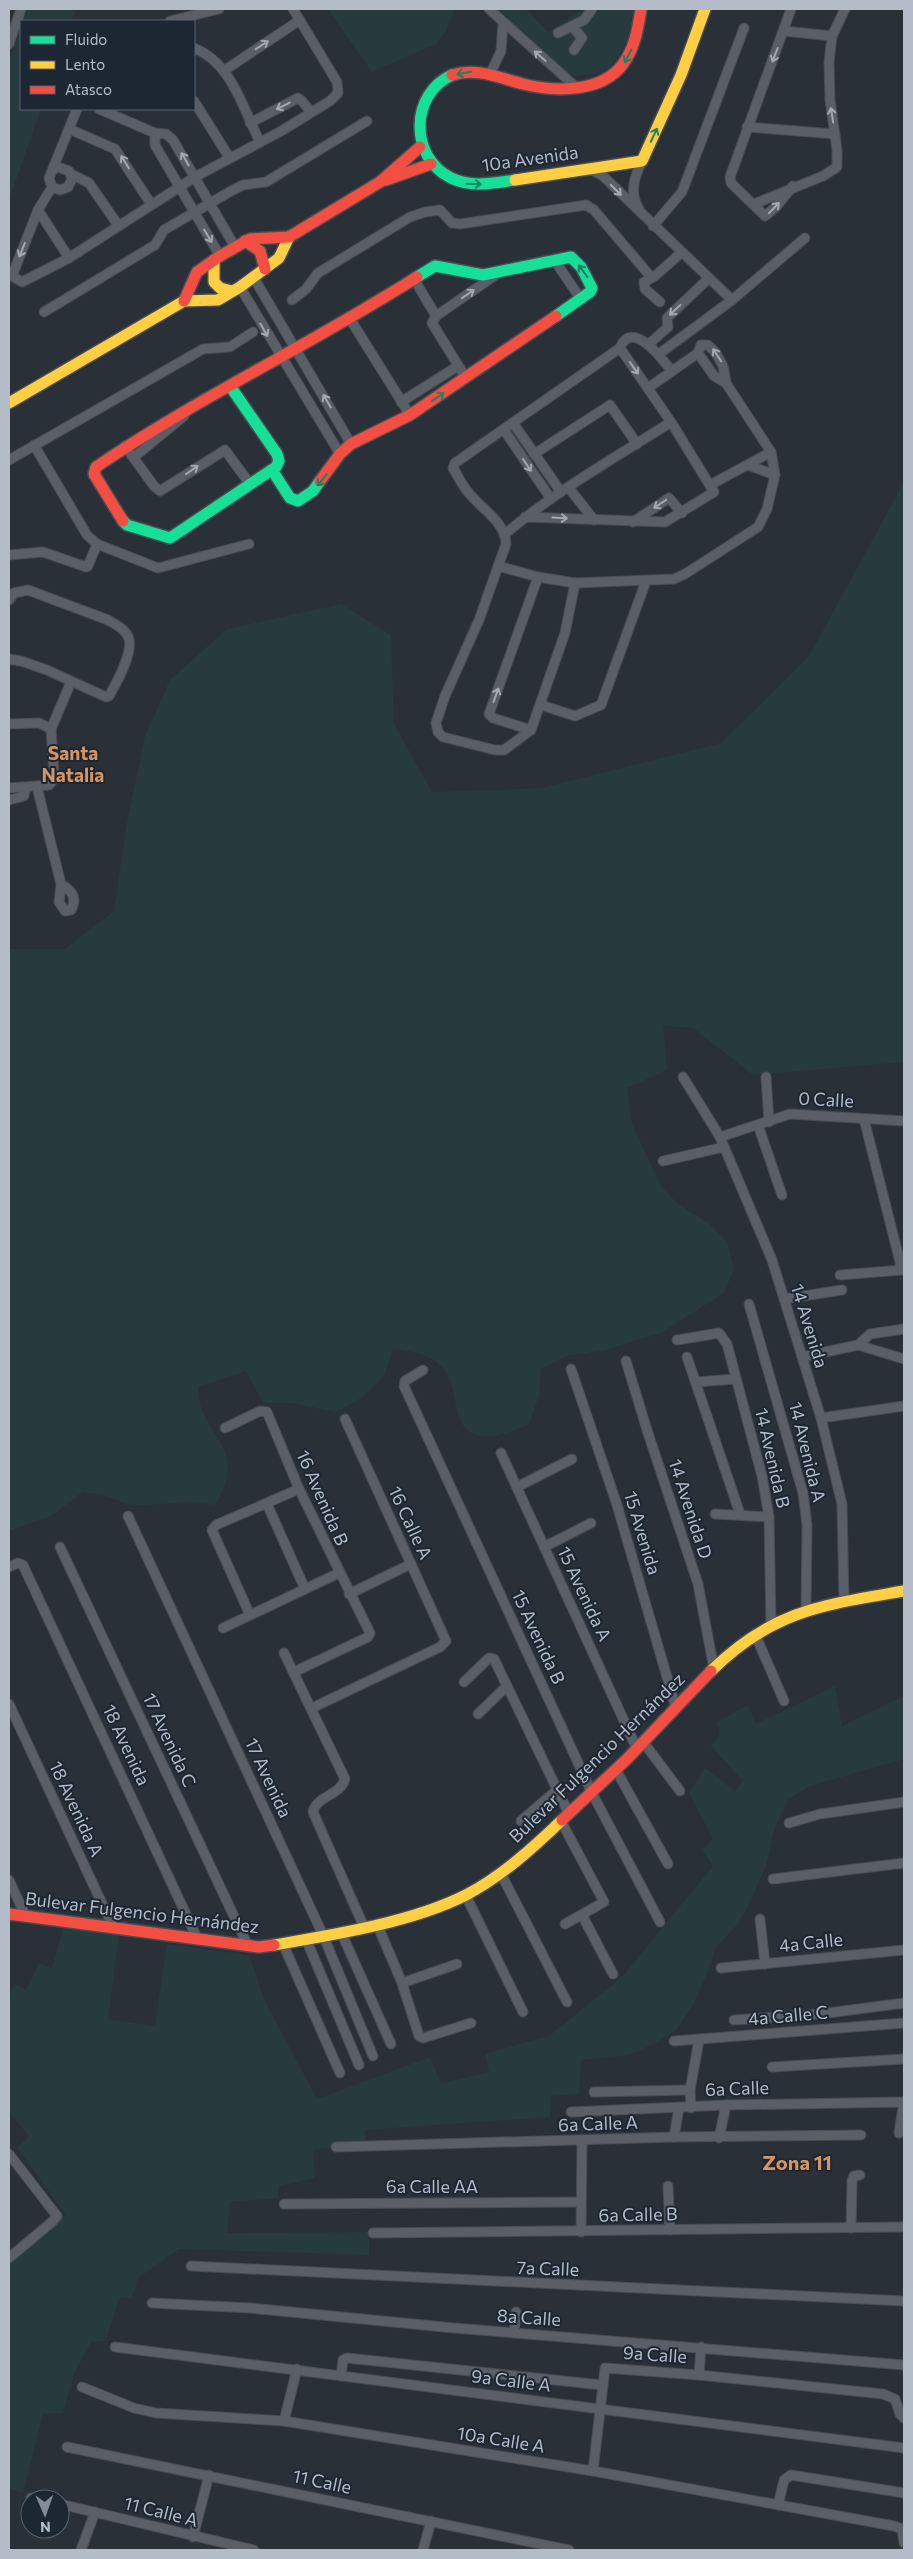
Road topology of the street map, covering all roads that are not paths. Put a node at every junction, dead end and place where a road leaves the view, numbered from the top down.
1 (20, 9) edge
2 (219, 9) edge
3 (293, 9) edge
4 (489, 9) edge
5 (592, 9) edge
6 (640, 9) edge
7 (705, 9) edge
8 (791, 9) edge
9 (845, 9) edge
10 (174, 20) edge
11 (300, 20) junction
12 (503, 23) junction
13 (572, 26) junction
14 (744, 28) dead end
15 (784, 31) junction
16 (558, 33) dead end
17 (832, 36) junction
18 (9, 44) edge
19 (195, 48) edge
20 (574, 50) dead end
21 (225, 70) junction
22 (491, 72) junction
23 (577, 88) junction
24 (195, 103) edge
25 (77, 110) edge
26 (100, 110) edge
27 (311, 112) junction
28 (367, 121) dead end
29 (250, 123) junction
30 (747, 127) junction
31 (69, 129) junction
32 (155, 132) junction
33 (835, 134) junction
34 (260, 142) junction
35 (420, 147) junction
36 (229, 157) junction
37 (642, 160) junction
38 (431, 164) junction
39 (587, 168) junction
40 (53, 170) junction
41 (71, 174) junction
42 (195, 177) junction
43 (380, 182) junction
44 (179, 186) junction
45 (793, 186) junction
46 (52, 187) junction
47 (151, 204) junction
48 (210, 204) junction
49 (754, 204) junction
50 (38, 210) junction
51 (194, 213) junction
52 (643, 216) junction
53 (118, 225) junction
54 (653, 226) junction
55 (290, 237) junction
56 (805, 238) dead end
57 (240, 244) junction
58 (681, 253) junction
59 (69, 258) junction
60 (217, 258) junction
61 (555, 261) junction
62 (265, 269) junction
63 (499, 272) junction
64 (651, 277) junction
65 (254, 278) junction
66 (414, 279) junction
67 (708, 279) junction
68 (236, 289) junction
69 (580, 298) junction
70 (292, 300) dead end
71 (732, 300) junction
72 (184, 301) junction
73 (660, 302) dead end
74 (44, 312) dead end
75 (436, 316) junction
76 (350, 319) junction
77 (668, 327) junction
78 (253, 332) dead end
79 (678, 339) junction
80 (648, 344) junction
81 (296, 348) junction
82 (620, 348) junction
83 (698, 353) junction
84 (659, 354) junction
85 (281, 357) junction
86 (458, 366) junction
87 (671, 370) junction
88 (466, 378) junction
89 (726, 383) junction
90 (230, 386) junction
91 (648, 388) junction
92 (201, 402) junction
93 (402, 402) junction
94 (9, 403) edge
95 (410, 415) junction
96 (671, 422) junction
97 (513, 423) junction
98 (504, 430) junction
99 (34, 444) junction
100 (351, 444) junction
101 (637, 444) junction
102 (126, 446) junction
103 (771, 452) junction
104 (340, 454) junction
105 (534, 454) junction
106 (134, 457) junction
107 (9, 460) edge
108 (748, 465) junction
109 (272, 470) junction
110 (775, 475) junction
111 (250, 484) junction
112 (710, 486) junction
113 (565, 490) junction
114 (550, 499) junction
115 (682, 514) junction
116 (525, 517) junction
117 (594, 520) junction
118 (633, 522) junction
119 (504, 535) junction
120 (97, 544) junction
121 (248, 544) dead end
122 (9, 555) edge
123 (498, 566) junction
124 (538, 577) junction
125 (646, 581) junction
126 (575, 583) junction
127 (9, 600) edge
128 (9, 659) edge
129 (71, 682) junction
130 (541, 705) junction
131 (9, 724) edge
132 (51, 729) junction
133 (531, 730) junction
134 (37, 787) junction
135 (9, 788) edge
136 (26, 788) junction
137 (9, 800) edge
138 (61, 884) dead end
139 (683, 1077) dead end
140 (766, 1077) dead end
141 (864, 1119) junction
142 (904, 1121) edge
143 (769, 1122) junction
144 (758, 1125) junction
145 (720, 1137) junction
146 (724, 1147) junction
147 (663, 1161) dead end
148 (782, 1195) dead end
149 (840, 1275) dead end
150 (842, 1290) dead end
151 (784, 1299) junction
152 (749, 1304) dead end
153 (904, 1329) edge
154 (677, 1340) dead end
155 (858, 1345) junction
156 (687, 1357) dead end
157 (802, 1357) junction
158 (904, 1359) edge
159 (626, 1361) dead end
160 (571, 1369) dead end
161 (423, 1370) dead end
162 (735, 1379) junction
163 (696, 1382) junction
164 (904, 1406) edge
165 (821, 1418) junction
166 (345, 1419) dead end
167 (225, 1428) dead end
168 (501, 1453) dead end
169 (572, 1459) dead end
170 (517, 1487) junction
171 (300, 1489) junction
172 (267, 1504) junction
173 (715, 1514) dead end
174 (740, 1514) junction
175 (128, 1516) dead end
176 (770, 1517) junction
177 (591, 1523) dead end
178 (544, 1546) junction
179 (60, 1547) dead end
180 (411, 1564) junction
181 (9, 1567) edge
182 (339, 1573) junction
183 (305, 1589) junction
184 (904, 1591) edge
185 (349, 1594) junction
186 (844, 1602) junction
187 (806, 1612) junction
188 (250, 1615) junction
189 (771, 1624) junction
190 (223, 1628) dead end
191 (756, 1634) junction
192 (284, 1653) dead end
193 (714, 1668) junction
194 (294, 1672) junction
195 (464, 1682) dead end
196 (507, 1686) junction
197 (784, 1700) dead end
198 (9, 1704) edge
199 (312, 1708) junction
200 (676, 1708) junction
201 (478, 1714) dead end
202 (640, 1746) junction
203 (616, 1770) junction
204 (557, 1790) junction
205 (680, 1791) dead end
206 (592, 1793) junction
207 (904, 1802) edge
208 (565, 1818) junction
209 (521, 1820) dead end
210 (789, 1823) dead end
211 (904, 1863) edge
212 (668, 1864) dead end
213 (501, 1874) junction
214 (772, 1878) dead end
215 (9, 1880) edge
216 (466, 1896) junction
217 (9, 1914) edge
218 (582, 1915) junction
219 (25, 1916) junction
220 (760, 1919) dead end
221 (660, 1922) dead end
222 (377, 1924) junction
223 (565, 1924) dead end
224 (113, 1927) junction
225 (364, 1927) junction
226 (341, 1932) junction
227 (323, 1935) junction
228 (306, 1939) junction
229 (198, 1940) junction
230 (283, 1944) junction
231 (248, 1946) junction
232 (904, 1950) edge
233 (456, 1964) dead end
234 (765, 1964) junction
235 (721, 1968) dead end
236 (613, 1974) dead end
237 (402, 1983) junction
238 (567, 2002) dead end
239 (904, 2003) edge
240 (523, 2012) dead end
241 (734, 2020) dead end
242 (471, 2023) dead end
243 (904, 2023) edge
244 (699, 2040) junction
245 (674, 2041) dead end
246 (391, 2044) dead end
247 (374, 2056) dead end
248 (904, 2059) edge
249 (359, 2065) dead end
250 (772, 2067) dead end
251 (340, 2073) dead end
252 (690, 2090) junction
253 (594, 2092) dead end
254 (904, 2102) edge
255 (726, 2105) junction
256 (679, 2108) junction
257 (691, 2108) junction
258 (571, 2112) dead end
259 (899, 2133) dead end
260 (861, 2135) dead end
261 (674, 2138) junction
262 (719, 2138) junction
263 (582, 2142) junction
264 (336, 2148) dead end
265 (9, 2154) edge
266 (860, 2175) dead end
267 (668, 2186) dead end
268 (581, 2202) junction
269 (284, 2204) dead end
270 (904, 2227) edge
271 (851, 2228) junction
272 (670, 2230) junction
273 (581, 2232) junction
274 (373, 2233) dead end
275 (9, 2258) edge
276 (191, 2266) dead end
277 (904, 2301) edge
278 (152, 2303) dead end
279 (516, 2312) dead end
280 (514, 2333) junction
281 (115, 2347) dead end
282 (701, 2347) junction
283 (904, 2365) edge
284 (296, 2369) junction
285 (699, 2375) junction
286 (342, 2376) junction
287 (602, 2384) junction
288 (82, 2387) dead end
289 (600, 2409) junction
290 (904, 2418) edge
291 (284, 2421) junction
292 (68, 2447) dead end
293 (904, 2448) edge
294 (593, 2471) junction
295 (209, 2475) junction
296 (904, 2493) edge
297 (778, 2505) junction
298 (70, 2506) edge
299 (95, 2512) junction
300 (431, 2521) junction
301 (193, 2537) junction
302 (904, 2543) edge
303 (81, 2550) edge
304 (250, 2550) edge
305 (423, 2550) edge
306 (569, 2550) edge

1 - 18 street
2 - 10 street
3 - 11 street
4 - 12 street
5 - 13 street
6 -> 23 street
37 -> 7 street
8 - 15 street
9 - 17 street
21 -> 11 street
11 - 27 street
12 - 22 street
23 -> 12 street
13 - 16 street
13 - 20 street
14 - 54 street
15 - 17 street
15 -> 30 street
33 -> 17 street
19 - 21 street
21 - 29 street
22 - 23 street
22 -> 35 street
24 - 36 street
25 - 31 street
26 - 32 street
27 -> 29 street
27 - 34 street
28 - 48 street
29 - 34 street
30 - 33 street
30 - 49 street
31 - 40 street
47 -> 31 street
42 -> 32 street
32 - 44 street
33 - 45 street
34 - 36 street
35 - 38 street, 10a Avenida
35 - 43 street
36 - 42 street
37 - 39 street, 10a Avenida
37 - 52 street
38 -> 39 street, 10a Avenida
38 - 43 street
39 -> 52 street
40 - 41 street
40 - 46 street
41 - 46 street
41 - 53 street
42 - 44 street
42 - 48 street
43 - 55 street
44 - 47 street
44 - 51 street
45 - 49 street
49 -> 45 street
46 - 50 street
47 - 53 street
48 - 51 street
48 - 57 street
50 - 59 street
50 -> 59 street
51 -> 60 street
51 - 74 street
52 - 54 street
53 - 59 street
54 - 58 street
55 - 57 street
55 - 62 street
56 - 71 street
57 - 60 street
57 - 62 street
58 - 64 street
58 - 67 street
60 - 68 street
60 - 72 street
61 - 63 street
61 - 69 street
69 -> 61 street
62 - 65 street
63 - 66 street
75 -> 63 street
64 - 70 street
64 - 73 street
65 - 68 street
65 - 81 street
66 - 75 street
66 - 76 street
67 - 71 street
67 -> 77 street
68 - 72 street
68 -> 85 street
69 - 88 street
71 - 79 street
72 - 94 street
75 - 86 street
76 - 81 street
76 - 93 street
77 - 79 street
77 - 80 street
78 - 99 street
79 - 84 street
80 - 82 street
80 - 84 street
81 - 85 street
100 -> 81 street
82 -> 91 street
82 - 97 street
83 - 87 street
83 - 89 street
89 -> 83 street
84 - 87 street
85 - 90 street
85 - 104 street
86 - 88 street
86 - 93 street
87 - 91 street
95 -> 88 street
89 - 103 street
90 - 92 street
90 - 109 street
91 - 96 street
92 - 102 street
92 - 106 street
93 - 95 street
95 - 100 street
96 - 101 street
96 - 112 street
97 - 98 street
97 - 105 street
98 -> 114 street
98 - 119 street
99 - 107 street
99 - 120 street
100 - 104 street
101 - 105 street
101 - 113 street
102 - 106 street
102 - 111 street
103 - 108 street
103 - 110 street
104 -> 109 street
105 - 113 street
106 -> 111 street
108 - 110 street
108 - 112 street
109 - 111 street
110 - 125 street
112 - 115 street
113 - 114 street
113 - 117 street
114 - 116 street
115 - 118 street
115 -> 118 street
116 -> 117 street
116 - 119 street
117 - 118 street
119 - 123 street
120 - 121 street
120 - 122 street
123 - 124 street
123 - 133 street
124 - 126 street
133 -> 124 street
125 - 126 street
125 - 130 street
126 - 130 street
127 - 129 street
128 - 129 street
129 - 132 street
130 - 133 street
131 - 132 street
132 - 134 street
134 - 136 street
134 - 138 street
135 - 136 street
136 - 137 street
139 - 145 street, 14 Avenida
140 - 143 street
141 - 142 street, 0 Calle
141 - 143 street, 0 Calle
141 - 149 street
143 - 144 street, 0 Calle
144 - 145 street, 0 Calle
144 - 148 street
145 - 146 street, 14 Avenida
146 - 147 street
146 - 151 street, 14 Avenida
150 - 151 street
151 - 157 street, 14 Avenida
152 - 187 street, 14 Avenida A
153 - 155 street
154 - 162 street, 14 Avenida B
155 - 157 street
155 - 158 street
156 - 163 street
157 - 165 street, 14 Avenida
159 - 193 street, 14 Avenida D
160 - 200 street, 15 Avenida
161 - 206 street, 15 Avenida B
162 - 163 street
162 - 176 street, 14 Avenida B
163 - 174 street
164 - 165 street
165 - 186 street, 14 Avenida
166 - 180 street, 16 Calle A
167 - 171 street, 16 Avenida B
168 - 170 street, 15 Avenida A
169 - 170 street
170 - 178 street, 15 Avenida A
171 - 172 street
171 - 182 street, 16 Avenida B
172 - 183 street
172 - 188 street
173 - 174 street
174 - 176 street
175 - 227 street, 17 Avenida
176 - 189 street, 14 Avenida B
177 - 178 street
178 - 202 street, 15 Avenida A
179 - 231 street, 17 Avenida C
180 - 185 street
180 - 199 street, 16 Calle A
181 - 229 street, 18 Avenida
182 - 183 street
182 - 185 street, 16 Avenida B
183 - 188 street
184 - 186 street, Bulevar Fulgencio Hernández
185 - 194 street, 16 Avenida B
186 - 187 street, Bulevar Fulgencio Hernández
187 - 189 street, Bulevar Fulgencio Hernández
188 - 190 street
189 - 191 street, Bulevar Fulgencio Hernández
191 - 193 street, Bulevar Fulgencio Hernández
191 - 197 street
192 - 194 street
193 - 200 street, Bulevar Fulgencio Hernández
194 - 199 street
195 - 196 street
196 - 201 street
196 - 204 street
198 - 224 street, 18 Avenida A
199 - 225 street
200 - 202 street, Bulevar Fulgencio Hernández
202 - 203 street, Bulevar Fulgencio Hernández
202 - 205 street
203 - 206 street, Bulevar Fulgencio Hernández
203 - 212 street
204 - 208 street
204 - 209 street
206 - 208 street, Bulevar Fulgencio Hernández
206 - 221 street, 15 Avenida B
207 - 210 street
208 - 213 street, Bulevar Fulgencio Hernández
208 - 218 street
211 - 214 street
213 - 216 street, Bulevar Fulgencio Hernández
213 - 238 street
215 - 219 street
216 - 222 street, Bulevar Fulgencio Hernández
216 - 240 street
217 - 219 street, Bulevar Fulgencio Hernández
218 - 223 street
218 - 236 street
219 - 224 street, Bulevar Fulgencio Hernández
220 - 234 street
222 - 225 street, Bulevar Fulgencio Hernández
222 - 237 street
224 - 229 street, Bulevar Fulgencio Hernández
225 - 226 street, Bulevar Fulgencio Hernández
226 - 227 street, Bulevar Fulgencio Hernández
226 - 246 street
227 - 228 street, Bulevar Fulgencio Hernández
227 - 247 street, 17 Avenida
228 - 230 street, Bulevar Fulgencio Hernández
228 - 249 street
229 - 231 street, Bulevar Fulgencio Hernández
230 - 231 street, Bulevar Fulgencio Hernández
230 - 251 street
232 - 234 street, 4a Calle
233 - 237 street
234 - 235 street, 4a Calle
237 - 242 street
239 - 241 street
243 - 244 street, 4a Calle C
244 - 245 street, 4a Calle C
244 - 252 street
248 - 250 street
252 - 253 street
252 - 257 street
254 - 255 street, 6a Calle
254 - 259 street
255 - 257 street, 6a Calle
255 - 262 street
256 - 257 street, 6a Calle
256 - 258 street, 6a Calle
256 - 261 street
260 - 262 street, 6a Calle A
261 - 262 street, 6a Calle A
261 - 263 street, 6a Calle A
263 - 264 street, 6a Calle A
263 - 268 street
265 - 275 street
266 - 271 street
267 - 272 street
268 - 269 street, 6a Calle AA
268 - 273 street
270 - 271 street, 6a Calle B
271 - 272 street, 6a Calle B
272 - 273 street, 6a Calle B
273 - 274 street, 6a Calle B
276 - 277 street, 7a Calle
278 - 280 street, 8a Calle
279 - 280 street
280 - 282 street, 8a Calle
281 - 284 street, 9a Calle A
282 - 283 street, 8a Calle
282 - 285 street
284 - 286 street, 9a Calle A
284 - 291 street
285 - 287 street, 9a Calle
285 - 290 street, 9a Calle
286 - 287 street
286 - 289 street, 9a Calle A
287 - 289 street
288 - 291 street, 10a Calle A
289 - 293 street, 9a Calle A
289 - 294 street
291 - 294 street, 10a Calle A
292 - 295 street, 11 Calle
294 - 297 street, 10a Calle A
295 - 300 street, 11 Calle
295 - 301 street
296 - 297 street
297 - 302 street, 10a Calle A
298 - 299 street, 11 Calle A
299 - 301 street, 11 Calle A
299 - 303 street
300 - 305 street
300 - 306 street, 11 Calle
301 - 304 street, 11 Calle A

